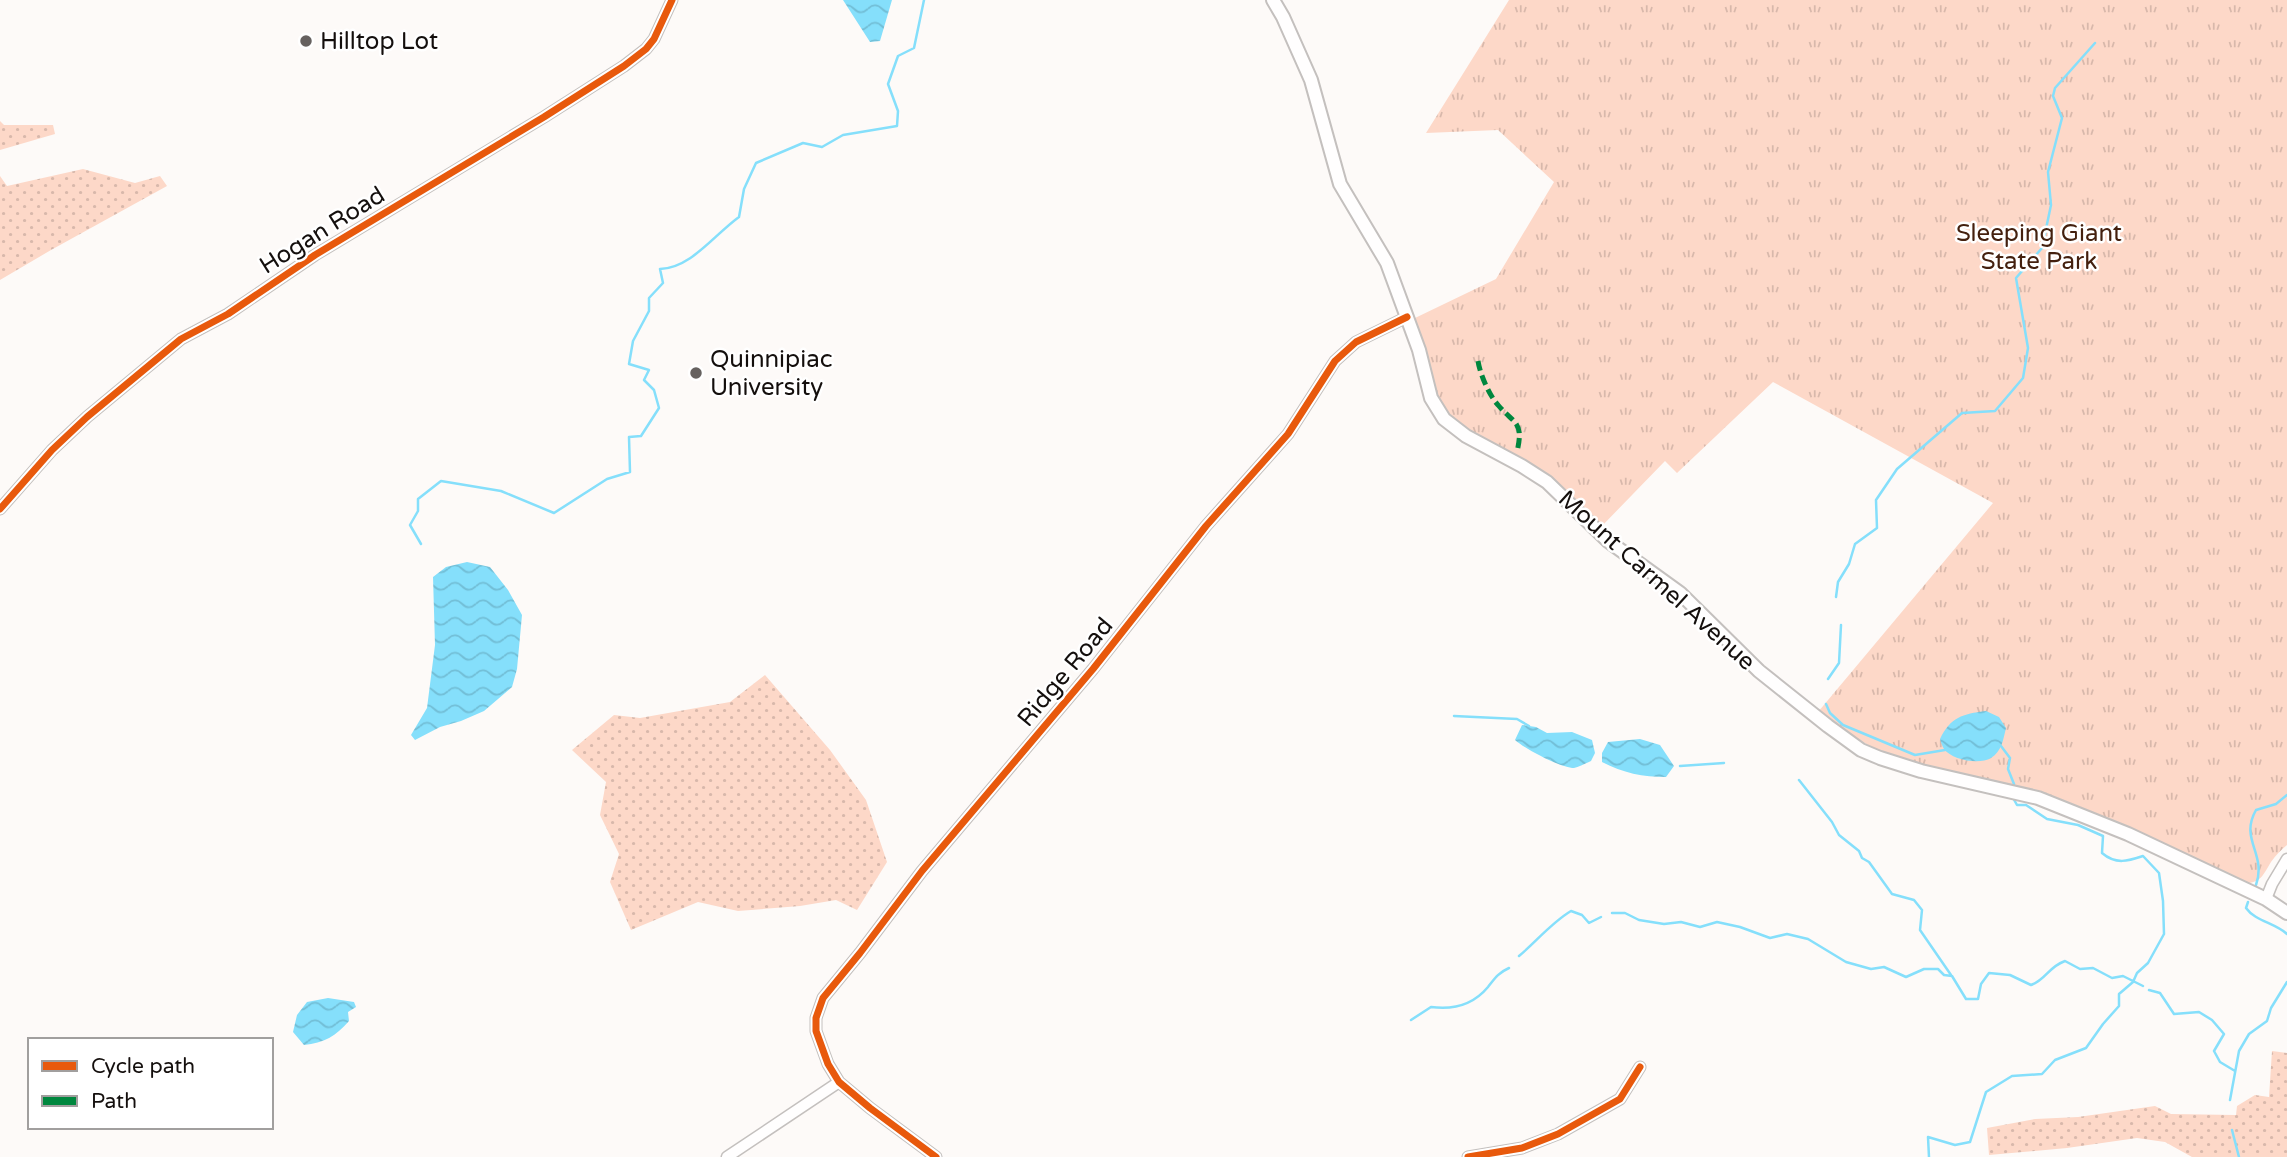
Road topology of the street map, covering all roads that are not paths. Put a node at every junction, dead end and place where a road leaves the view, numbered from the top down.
1 (672, 0) edge
2 (1273, 0) edge
3 (1407, 317) junction
4 (0, 509) edge
5 (2287, 859) edge
6 (2266, 899) junction
7 (2287, 913) edge
8 (1640, 1068) dead end
9 (839, 1082) junction
10 (727, 1157) edge
11 (936, 1157) edge
12 (1468, 1157) edge

1 - 4 street, Hogan Road
2 - 3 main road, Mount Carmel Avenue
3 - 6 main road, Mount Carmel Avenue
3 - 9 street, Ridge Road
5 - 6 street
6 - 7 main road, Mount Carmel Avenue
8 - 12 street
9 - 10 street
9 - 11 street

